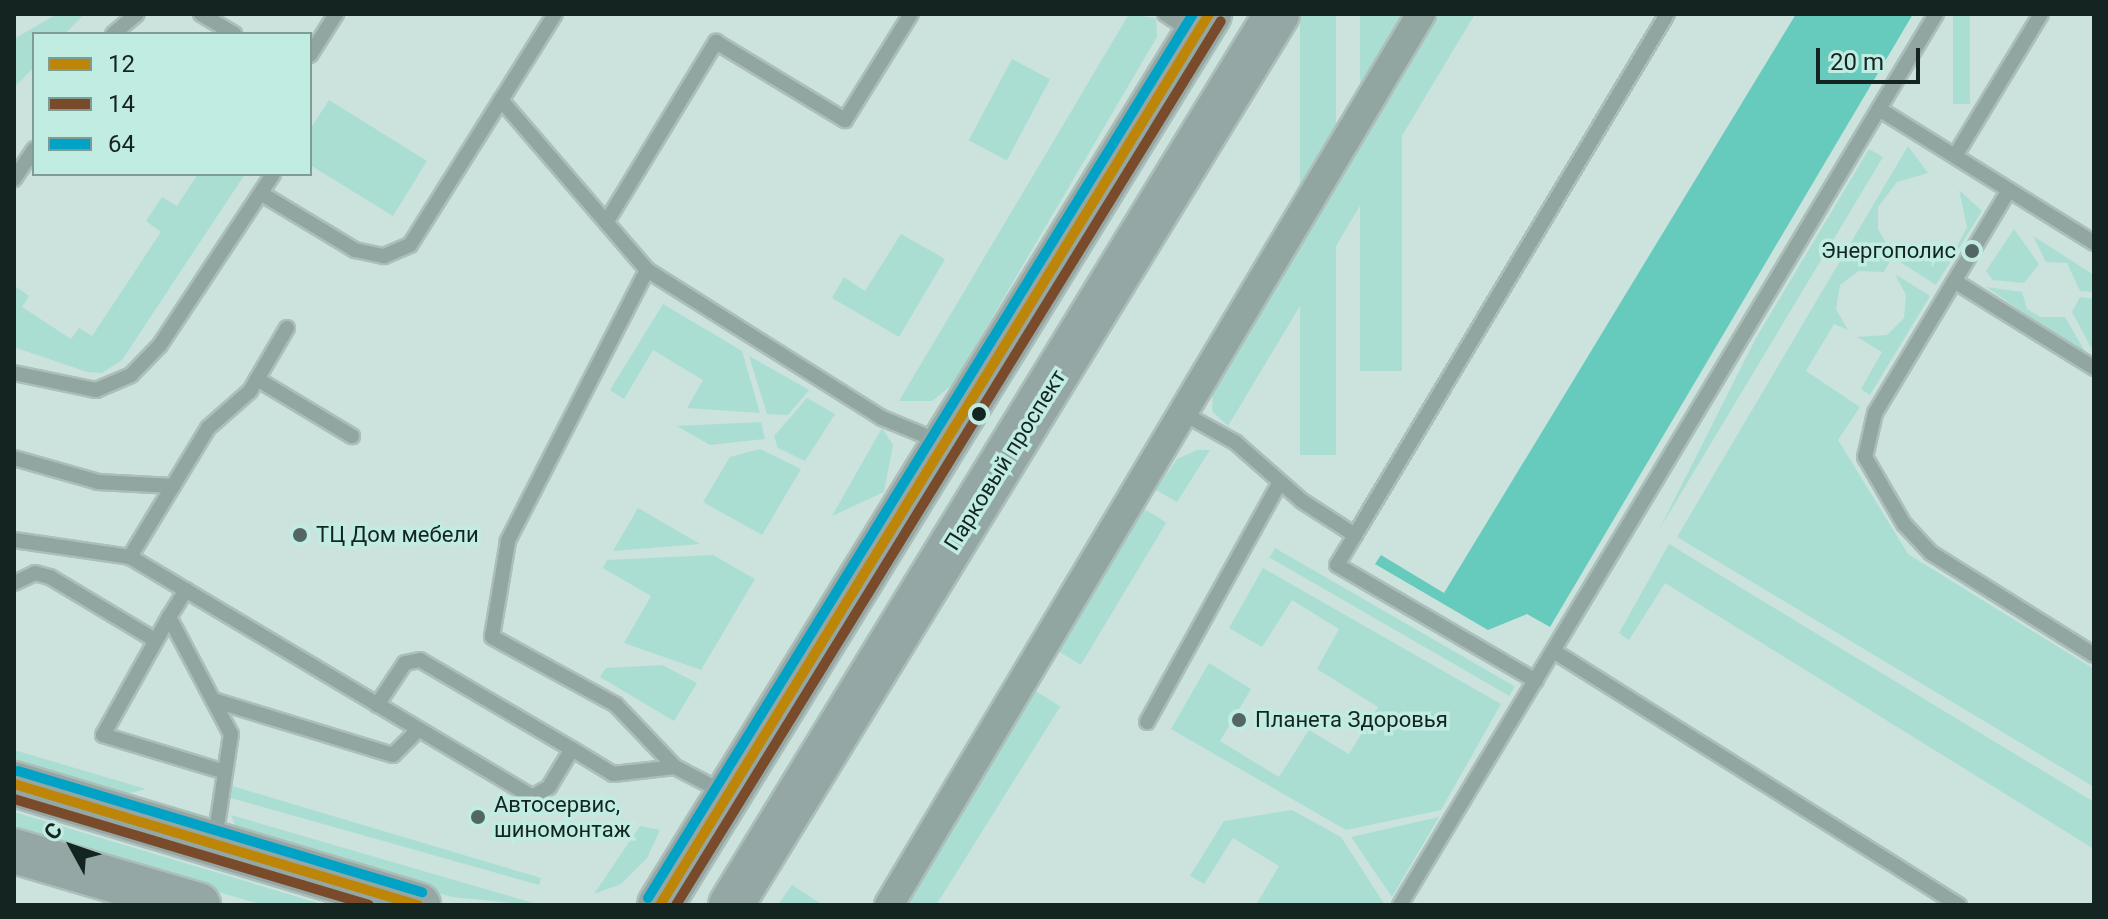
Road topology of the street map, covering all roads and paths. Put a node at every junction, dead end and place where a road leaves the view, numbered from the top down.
1 (137, 14) edge
2 (201, 14) edge
3 (336, 14) edge
4 (555, 14) edge
5 (911, 14) edge
6 (1277, 14) edge
7 (1421, 14) edge
8 (1667, 14) edge
9 (1936, 14) edge
10 (2041, 14) edge
11 (1190, 21) edge
12 (115, 32) edge
13 (231, 32) edge
14 (312, 52) edge
15 (501, 100) junction
16 (1879, 109) junction
17 (32, 152) edge
18 (1955, 156) junction
19 (272, 176) edge
20 (14, 179) edge
21 (2009, 190) junction
22 (262, 194) junction
23 (607, 221) junction
24 (2094, 243) edge
25 (647, 270) junction
26 (1956, 282) junction
27 (287, 328) dead end
28 (2094, 368) edge
29 (14, 373) edge
30 (257, 379) junction
31 (1179, 411) junction
32 (352, 436) dead end
33 (948, 445) junction
34 (14, 458) edge
35 (1280, 482) junction
36 (173, 486) junction
37 (1355, 535) junction
38 (14, 540) edge
39 (130, 557) junction
40 (14, 583) edge
41 (186, 590) junction
42 (169, 617) junction
43 (155, 640) junction
44 (1555, 652) junction
45 (2094, 655) edge
46 (1536, 681) junction
47 (213, 700) junction
48 (377, 705) junction
49 (1147, 722) dead end
50 (418, 730) junction
51 (572, 749) junction
52 (675, 767) junction
53 (225, 772) junction
54 (14, 784) edge
55 (733, 796) junction
56 (214, 844) junction
57 (14, 851) edge
58 (198, 905) edge
59 (418, 905) edge
60 (660, 905) edge
61 (731, 905) edge
62 (889, 905) edge
63 (1400, 905) edge
64 (1959, 905) edge

1 - 12 lane
2 - 13 lane
3 - 14 lane
4 - 15 lane
5 - 23 lane
6 - 61 main road, Парковый проспект
7 - 31 street
8 - 37 lane
9 - 16 lane
10 - 18 lane
11 - 33 main road
15 - 22 lane
15 - 23 lane
16 - 18 lane
16 - 44 lane
17 - 20 lane
18 - 21 lane
19 - 22 lane
21 - 24 lane
21 - 26 lane
22 - 29 lane
23 - 25 lane
25 - 33 lane
25 - 52 lane
26 - 28 lane
26 - 45 lane
27 - 30 lane
30 - 32 lane
30 - 36 lane
31 - 35 lane
31 - 62 street
33 - 55 main road
34 - 36 lane
35 - 37 lane
35 - 49 lane
36 - 39 lane
37 - 46 lane
38 - 39 lane
39 - 41 lane
40 - 43 lane
41 - 42 lane
41 - 48 lane
42 - 43 lane
42 - 47 lane
43 - 53 lane
44 - 46 lane
44 - 64 lane
46 - 63 lane
47 - 50 lane
47 - 53 lane
48 - 50 lane
48 - 51 lane
50 - 51 lane
51 - 52 lane
52 - 55 lane
53 - 56 lane
54 - 56 main road
55 - 60 main road
56 - 59 main road
57 - 58 main road

